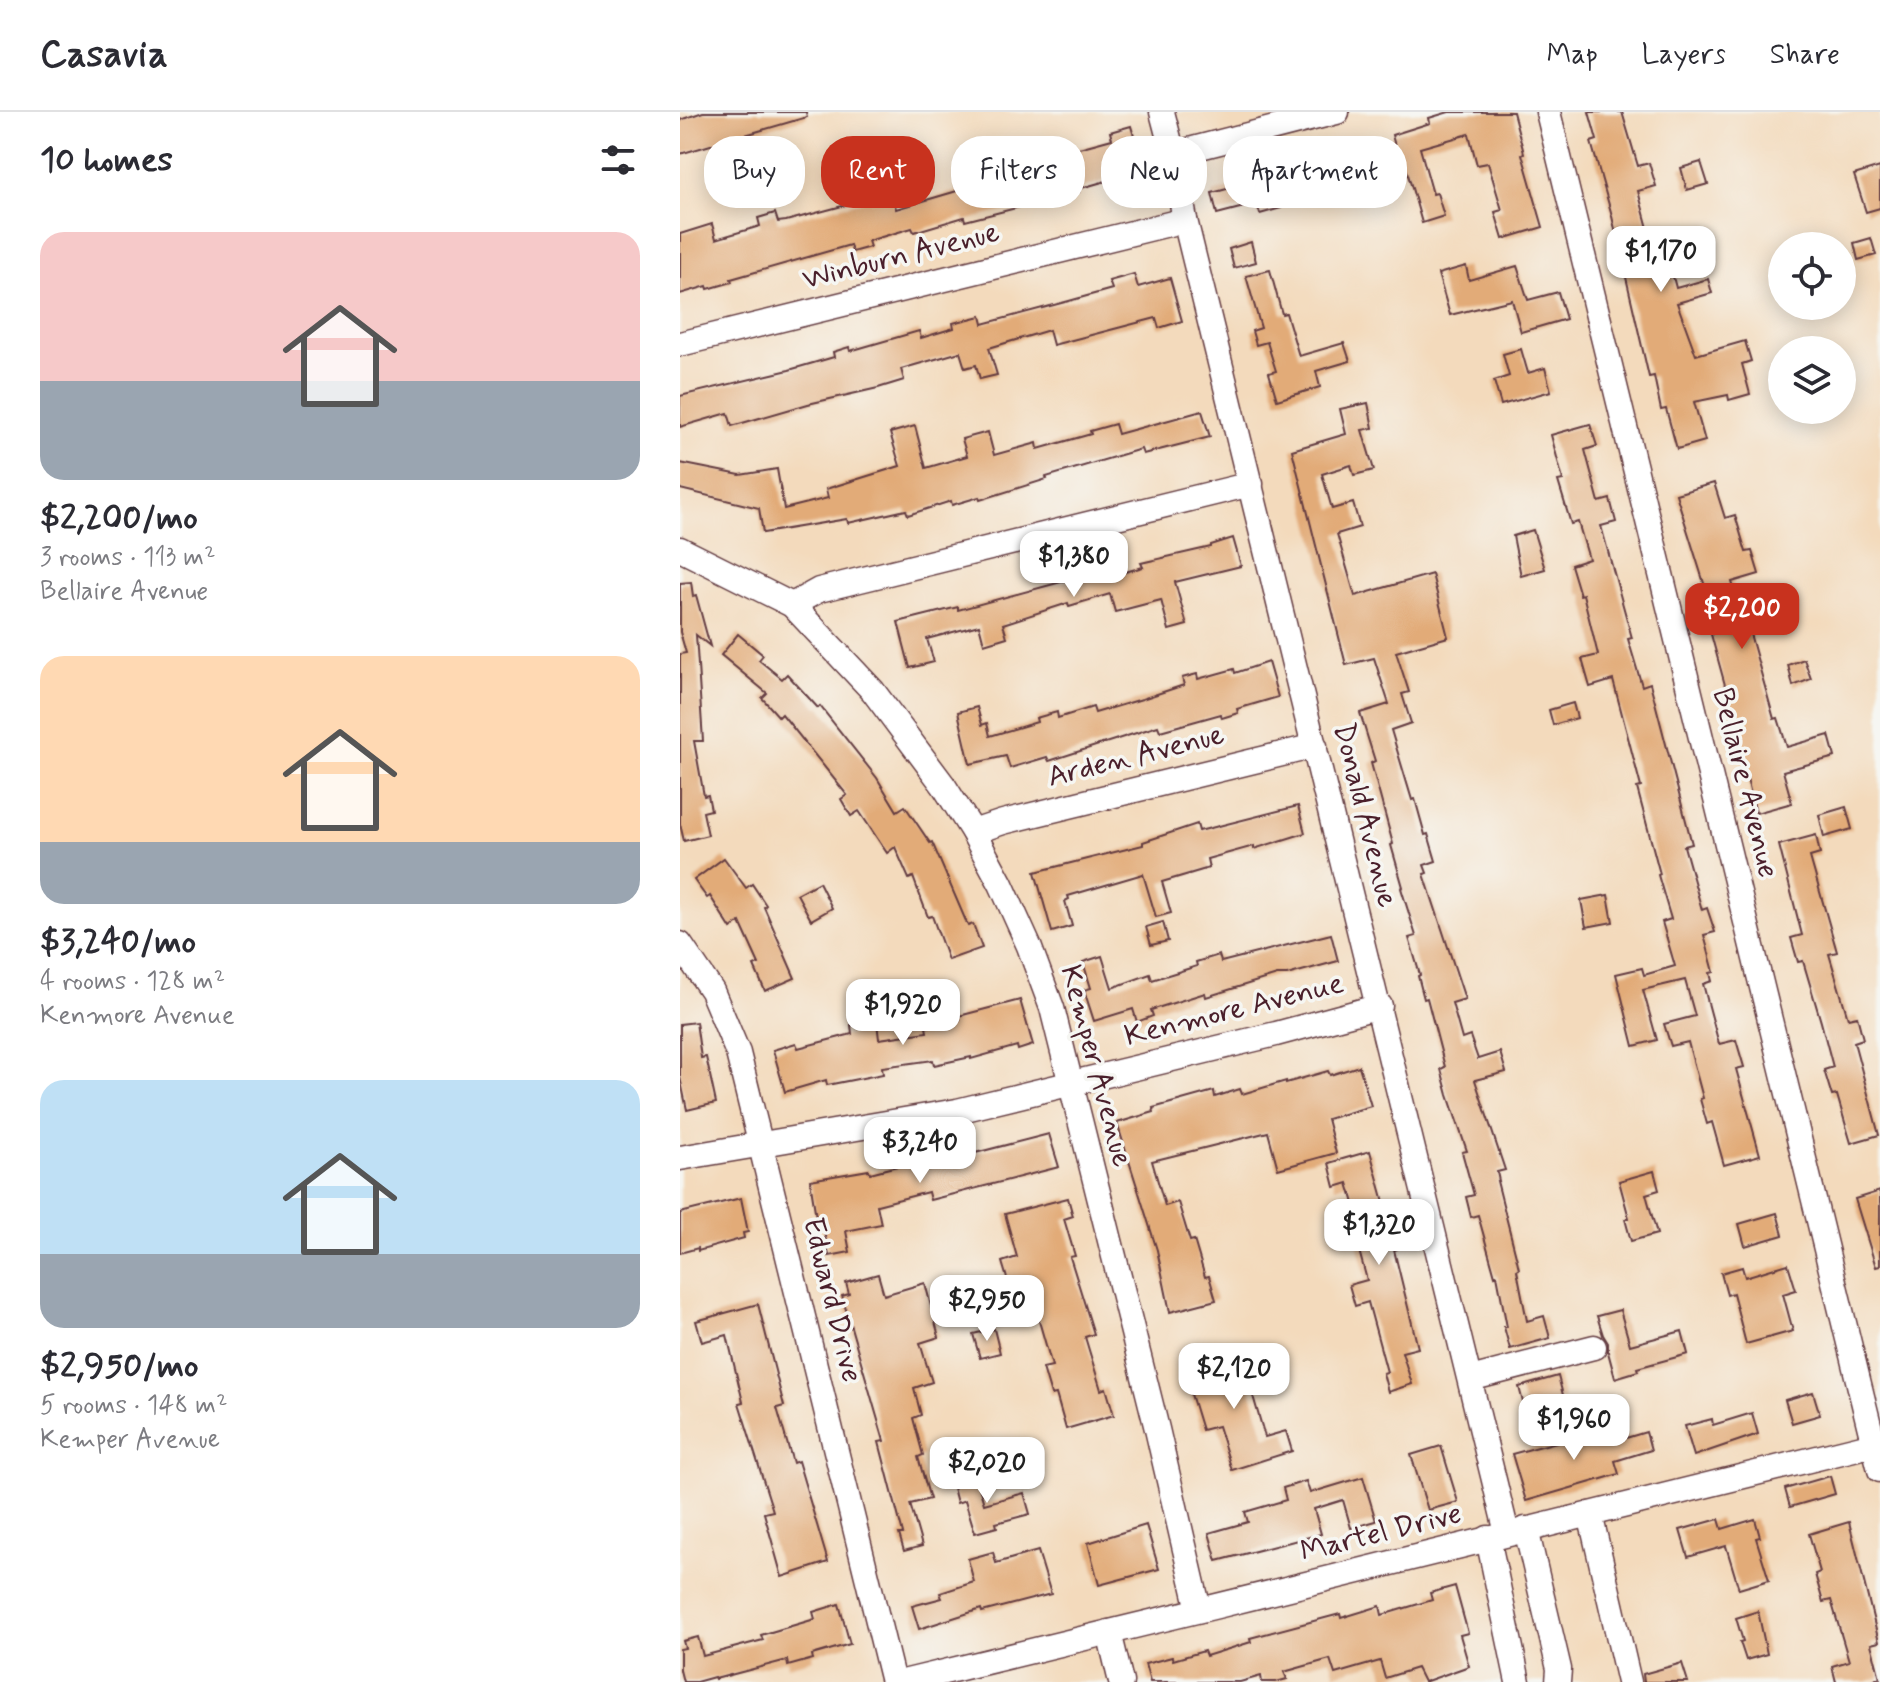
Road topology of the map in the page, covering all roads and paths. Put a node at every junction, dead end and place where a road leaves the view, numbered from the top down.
1 (1162, 112) edge
2 (1337, 112) edge
3 (1548, 112) edge
4 (1168, 136) edge
5 (1207, 145) edge
6 (1183, 208) edge
7 (1185, 220) junction
8 (680, 344) edge
9 (1251, 484) junction
10 (680, 549) edge
11 (792, 605) junction
12 (1315, 746) junction
13 (973, 832) junction
14 (680, 944) edge
15 (1380, 1006) junction
16 (1072, 1084) junction
17 (760, 1143) junction
18 (680, 1158) edge
19 (1594, 1347) dead end
20 (1470, 1379) junction
21 (1874, 1444) junction
22 (1880, 1470) edge
23 (1590, 1514) junction
24 (1507, 1534) junction
25 (1199, 1610) junction
26 (1109, 1632) junction
27 (1558, 1676) edge
28 (893, 1682) edge
29 (903, 1682) edge
30 (1121, 1682) edge
31 (1518, 1682) edge
32 (1629, 1682) edge

1 - 4 street, Donald Avenue
2 - 5 street
3 - 21 street, Bellaire Avenue
6 - 7 street, Donald Avenue
7 - 8 street, Winburn Avenue
7 - 9 street, Donald Avenue
9 - 11 street
9 - 12 street, Donald Avenue
10 - 11 street
11 - 13 street, Kemper Avenue
12 - 13 street, Arden Avenue
12 - 15 street, Donald Avenue
13 - 16 street, Kemper Avenue
14 - 17 street, Edward Drive
15 - 16 street, Kenmore Avenue
15 - 20 street, Donald Avenue
16 - 17 street, Kenmore Avenue
16 - 25 street, Kemper Avenue
17 - 18 street, Kenmore Avenue
17 - 28 street, Edward Drive
19 - 20 street
20 - 24 street, Donald Avenue
21 - 22 street, Bellaire Avenue
21 - 23 street, Martel Drive
23 - 24 street, Martel Drive
23 - 32 street
24 - 25 street, Martel Drive
24 - 27 street
24 - 31 street
25 - 26 street, Martel Drive
26 - 29 street, Martel Drive
26 - 30 street

